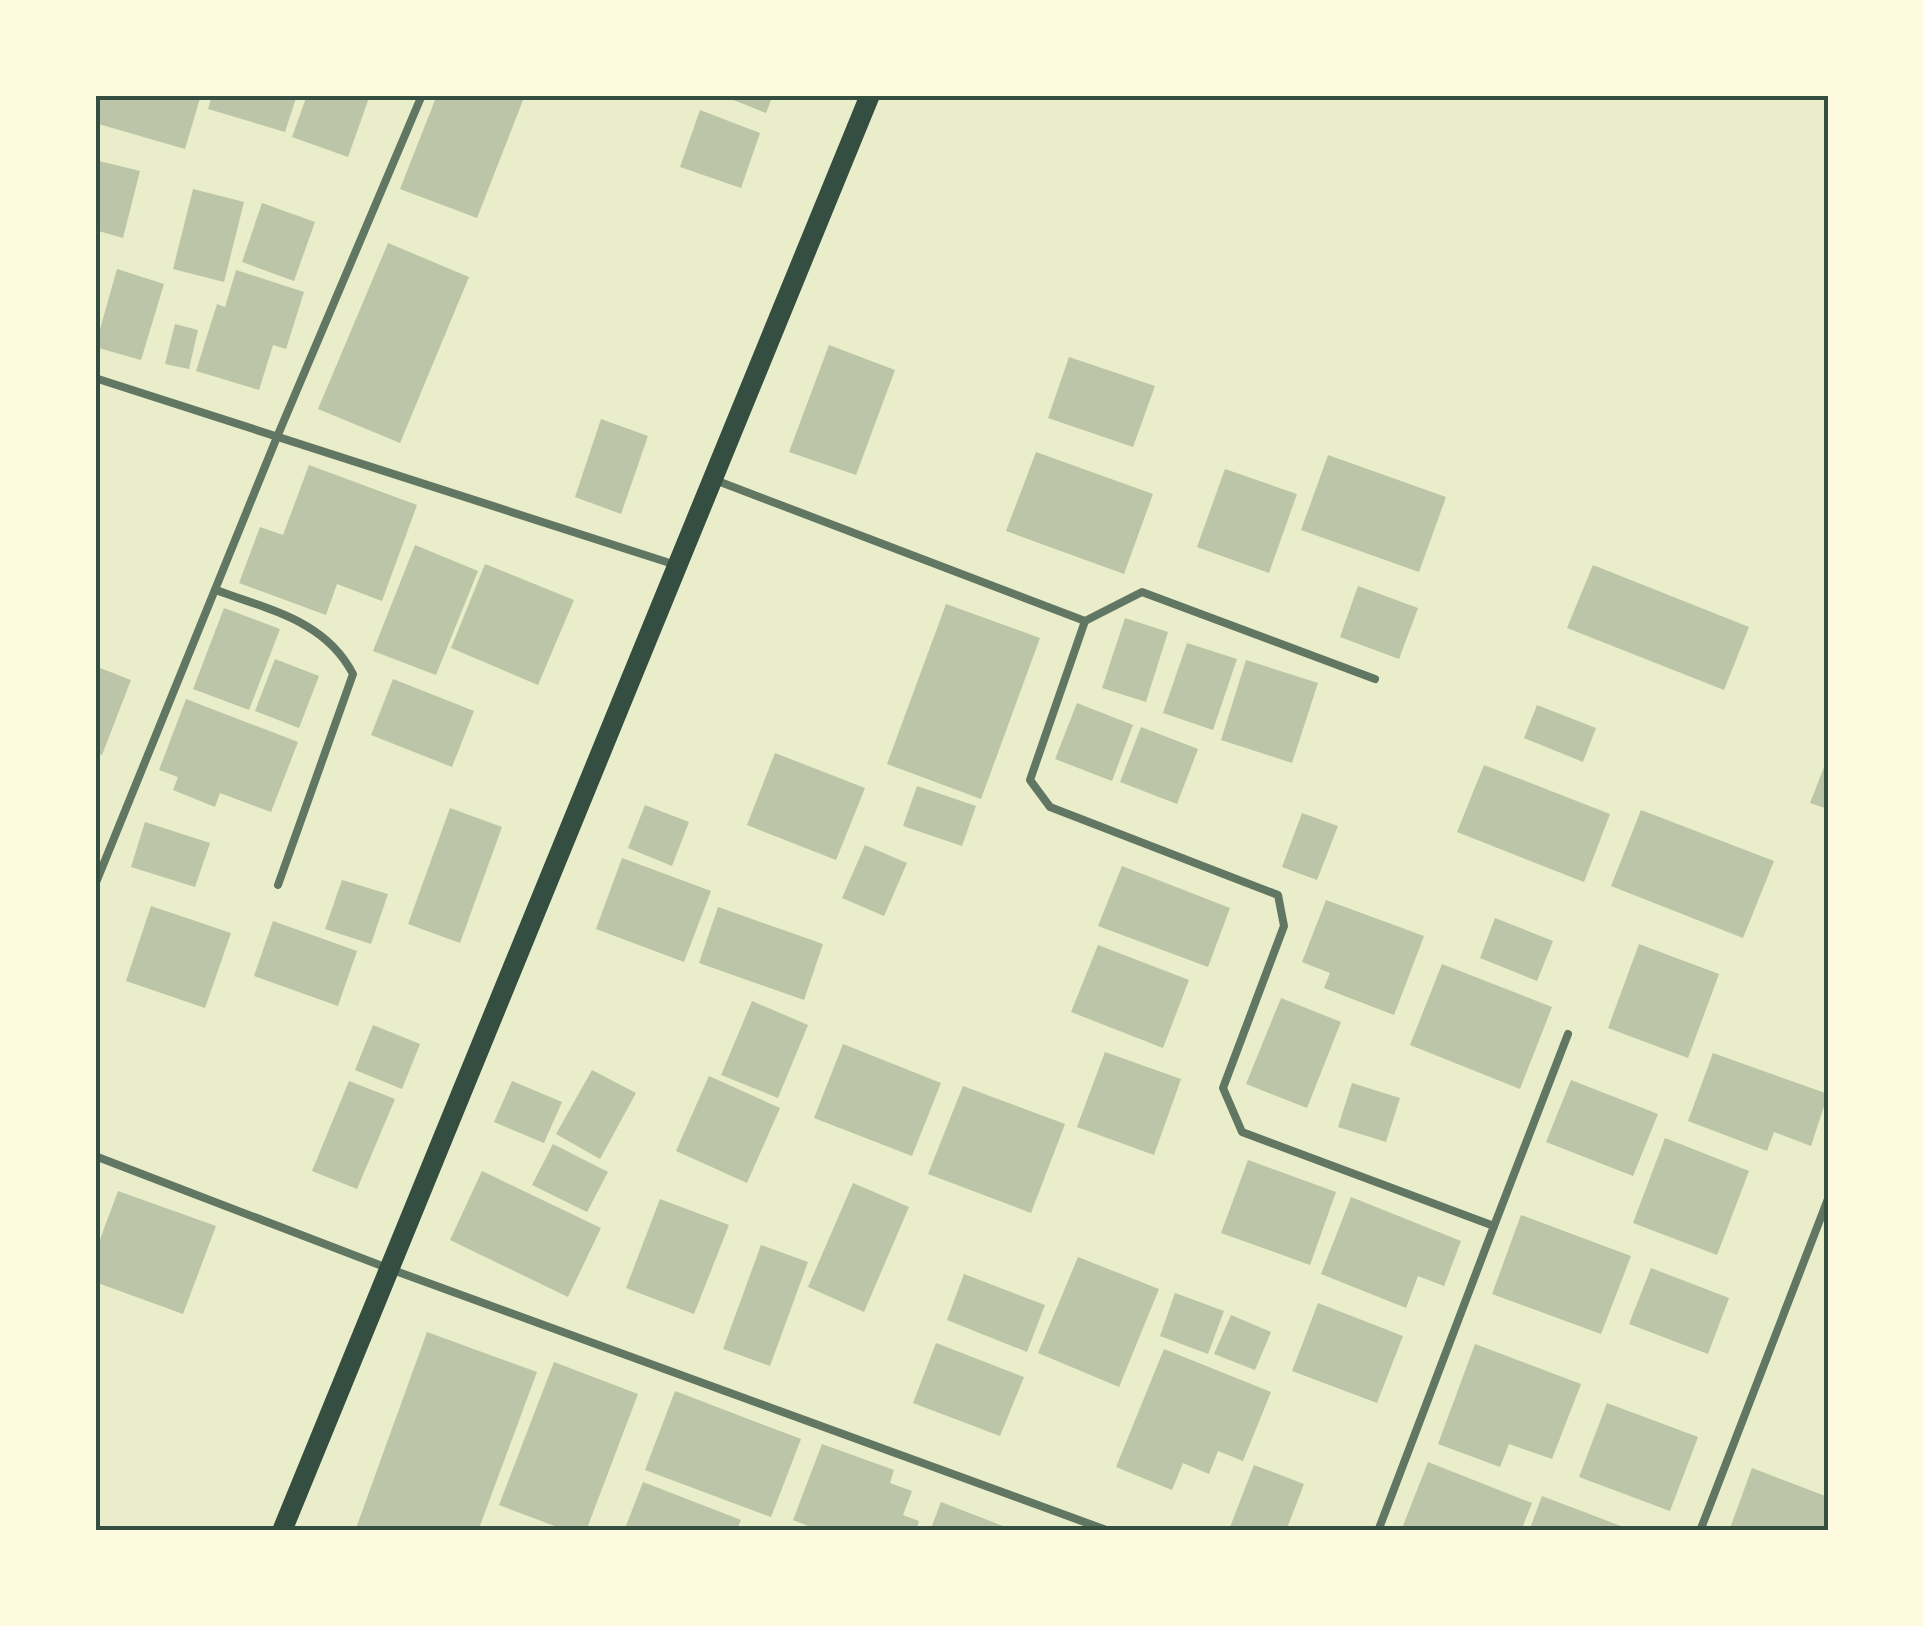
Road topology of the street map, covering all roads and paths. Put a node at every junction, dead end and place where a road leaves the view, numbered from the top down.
1 (422, 95) edge
2 (870, 95) edge
3 (95, 378) edge
4 (277, 437) junction
5 (713, 480) junction
6 (676, 566) junction
7 (216, 590) junction
8 (1085, 621) junction
9 (1375, 679) dead end
10 (95, 884) edge
11 (278, 885) dead end
12 (1568, 1034) dead end
13 (95, 1156) edge
14 (1828, 1200) edge
15 (1494, 1226) junction
16 (390, 1269) junction
17 (282, 1531) edge
18 (1109, 1531) edge
19 (1378, 1531) edge
20 (1700, 1531) edge

1 - 4 lane
2 - 5 main road
3 - 4 lane
4 - 6 lane
4 - 7 lane
5 - 6 main road
5 - 8 lane
6 - 16 main road
7 - 10 lane
7 - 11 lane
8 - 9 lane
8 - 15 lane
12 - 15 lane
13 - 16 lane
14 - 20 lane
15 - 19 lane
16 - 17 main road
16 - 18 lane

